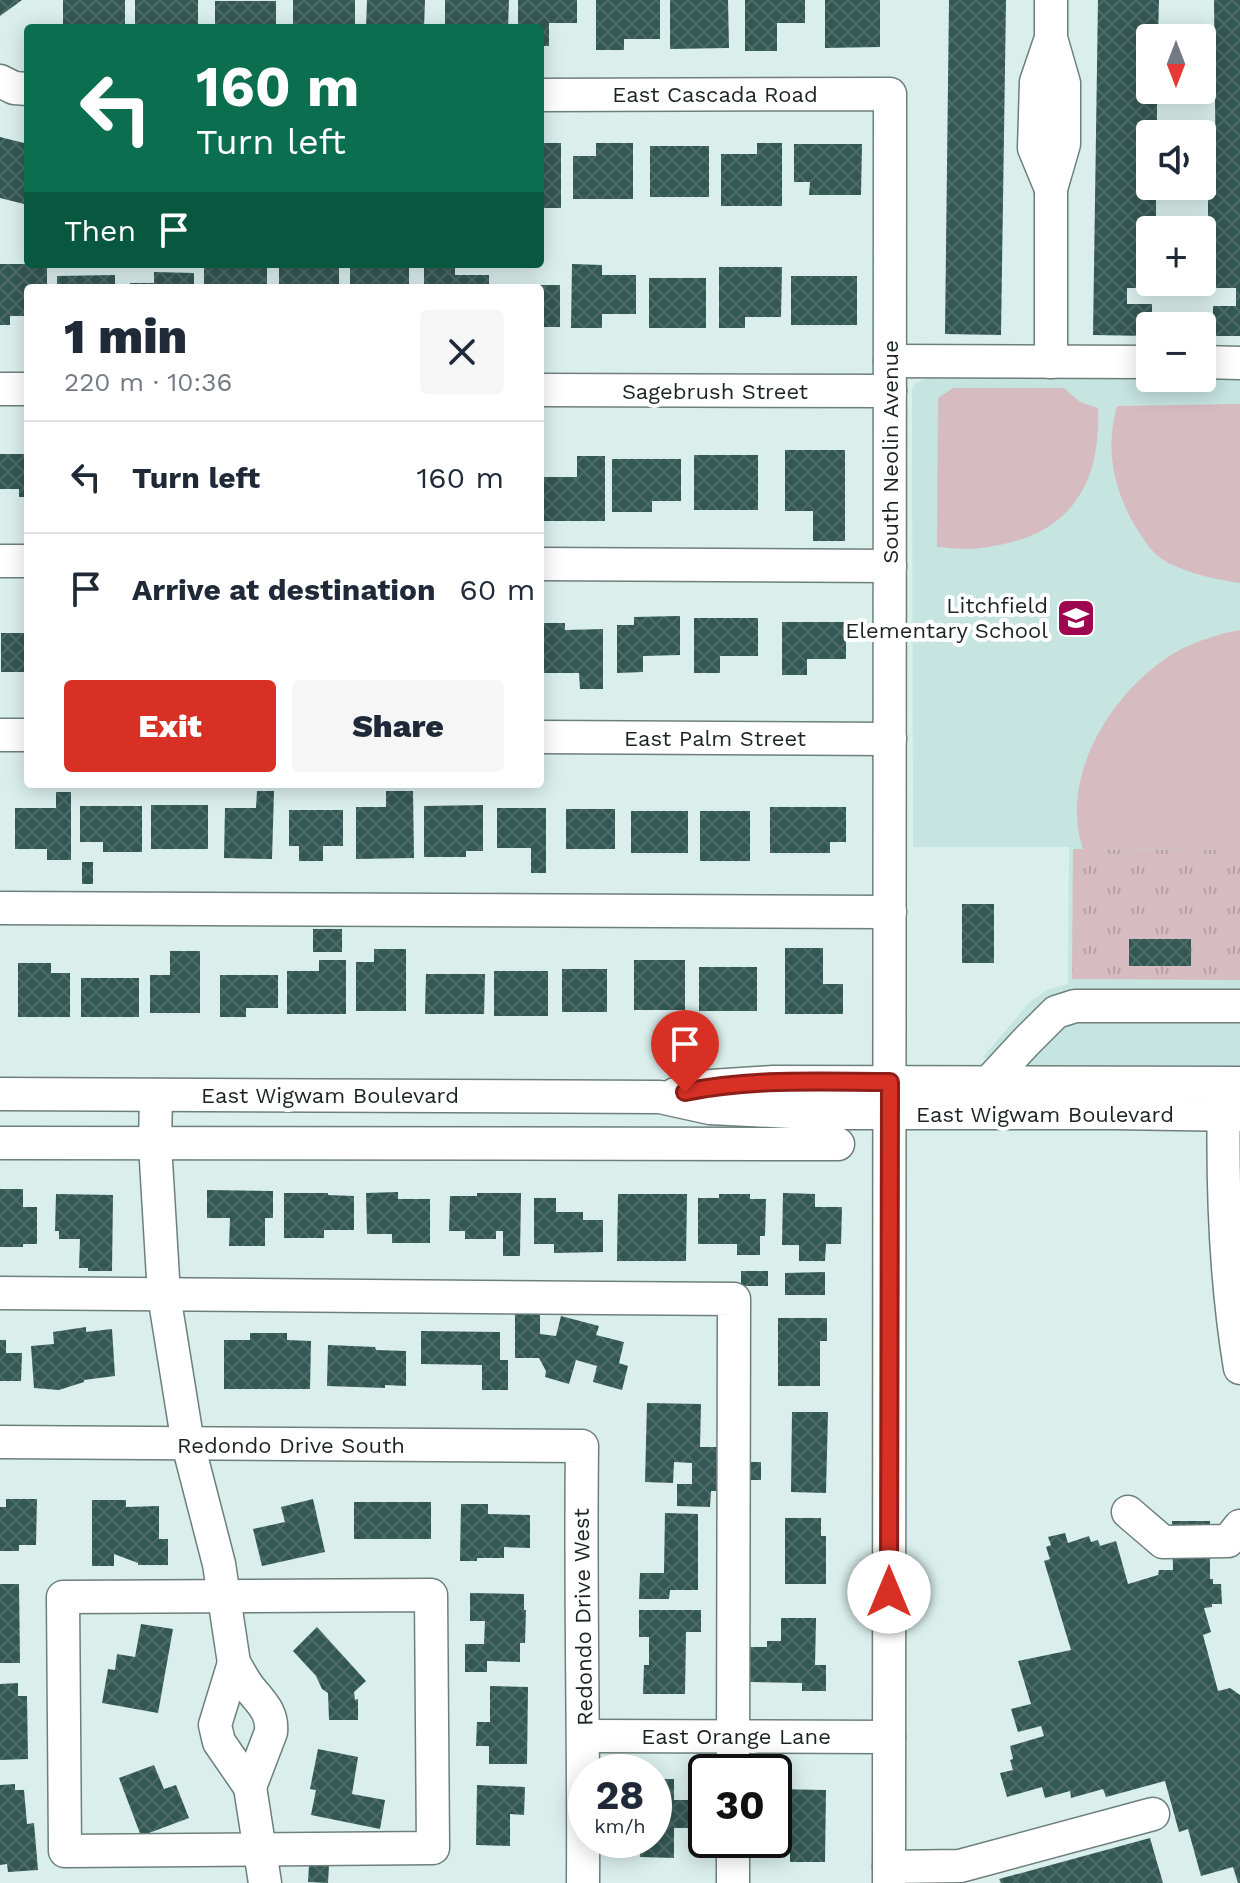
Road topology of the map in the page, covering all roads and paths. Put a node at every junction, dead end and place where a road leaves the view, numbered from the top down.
1 (1051, 0) edge
2 (0, 81) edge
3 (24, 89) edge
4 (890, 94) joint
5 (544, 95) edge
6 (1051, 362) junction
7 (1136, 362) edge
8 (1216, 362) edge
9 (1240, 363) edge
10 (890, 376) junction
11 (0, 389) edge
12 (24, 389) edge
13 (544, 390) edge
14 (0, 561) edge
15 (24, 561) edge
16 (544, 564) edge
17 (890, 566) junction
18 (0, 735) edge
19 (24, 735) edge
20 (544, 737) edge
21 (890, 739) junction
22 (0, 908) edge
23 (890, 912) junction
24 (1240, 1006) edge
25 (989, 1082) junction
26 (1232, 1083) edge
27 (0, 1094) edge
28 (156, 1095) junction
29 (890, 1098) junction
30 (1232, 1115) edge
31 (0, 1143) edge
32 (155, 1144) junction
33 (838, 1144) dead end
34 (1232, 1222) edge
35 (0, 1293) edge
36 (164, 1295) junction
37 (1240, 1368) edge
38 (0, 1442) edge
39 (188, 1444) junction
40 (582, 1446) joint
41 (1128, 1512) dead end
42 (1240, 1526) edge
43 (223, 1596) junction
44 (234, 1663) junction
45 (584, 1736) junction
46 (733, 1737) junction
47 (889, 1737) junction
48 (733, 1754) edge
49 (250, 1787) junction
50 (1153, 1814) dead end
51 (259, 1849) junction
52 (733, 1858) edge
53 (889, 1875) edge
54 (960, 1875) edge
55 (265, 1883) edge
56 (583, 1883) edge
57 (733, 1883) edge

1 - 6 street
2 - 3 street
4 - 5 street, East Cascada Road
4 - 10 street, South Neolin Avenue
6 - 7 street, Sagebrush Street
6 - 10 street, Sagebrush Street
8 - 9 street
10 - 13 street, Sagebrush Street
10 - 17 street, South Neolin Avenue
11 - 12 street
14 - 15 street
16 - 17 street
17 - 21 street, South Neolin Avenue
18 - 19 street
20 - 21 street, East Palm Street
21 - 23 street, South Neolin Avenue
22 - 23 street
23 - 29 street, South Neolin Avenue
24 - 25 street
25 - 26 street, East Wigwam Boulevard
25 - 29 street, East Wigwam Boulevard
26 - 30 street
27 - 28 street, East Wigwam Boulevard
28 - 29 street, East Wigwam Boulevard
28 - 32 street
29 - 30 street, East Wigwam Boulevard
29 - 47 street, South Neolin Avenue
30 - 34 street
31 - 32 street
32 - 33 street
32 - 36 street
34 - 37 street
35 - 36 street
36 - 39 street
36 - 46 street
38 - 39 street, Redondo Drive South
39 - 40 street, Redondo Drive South
39 - 43 street
40 - 45 street, Redondo Drive West
41 - 42 street
43 - 44 street
43 - 51 street
43 - 51 street
44 - 49 street
44 - 49 street
45 - 46 street, East Orange Lane
45 - 56 street, Redondo Drive West
46 - 47 street, East Orange Lane
46 - 48 street
47 - 53 street, South Neolin Avenue
49 - 51 street
50 - 54 street
51 - 55 street
52 - 57 street
53 - 54 street

